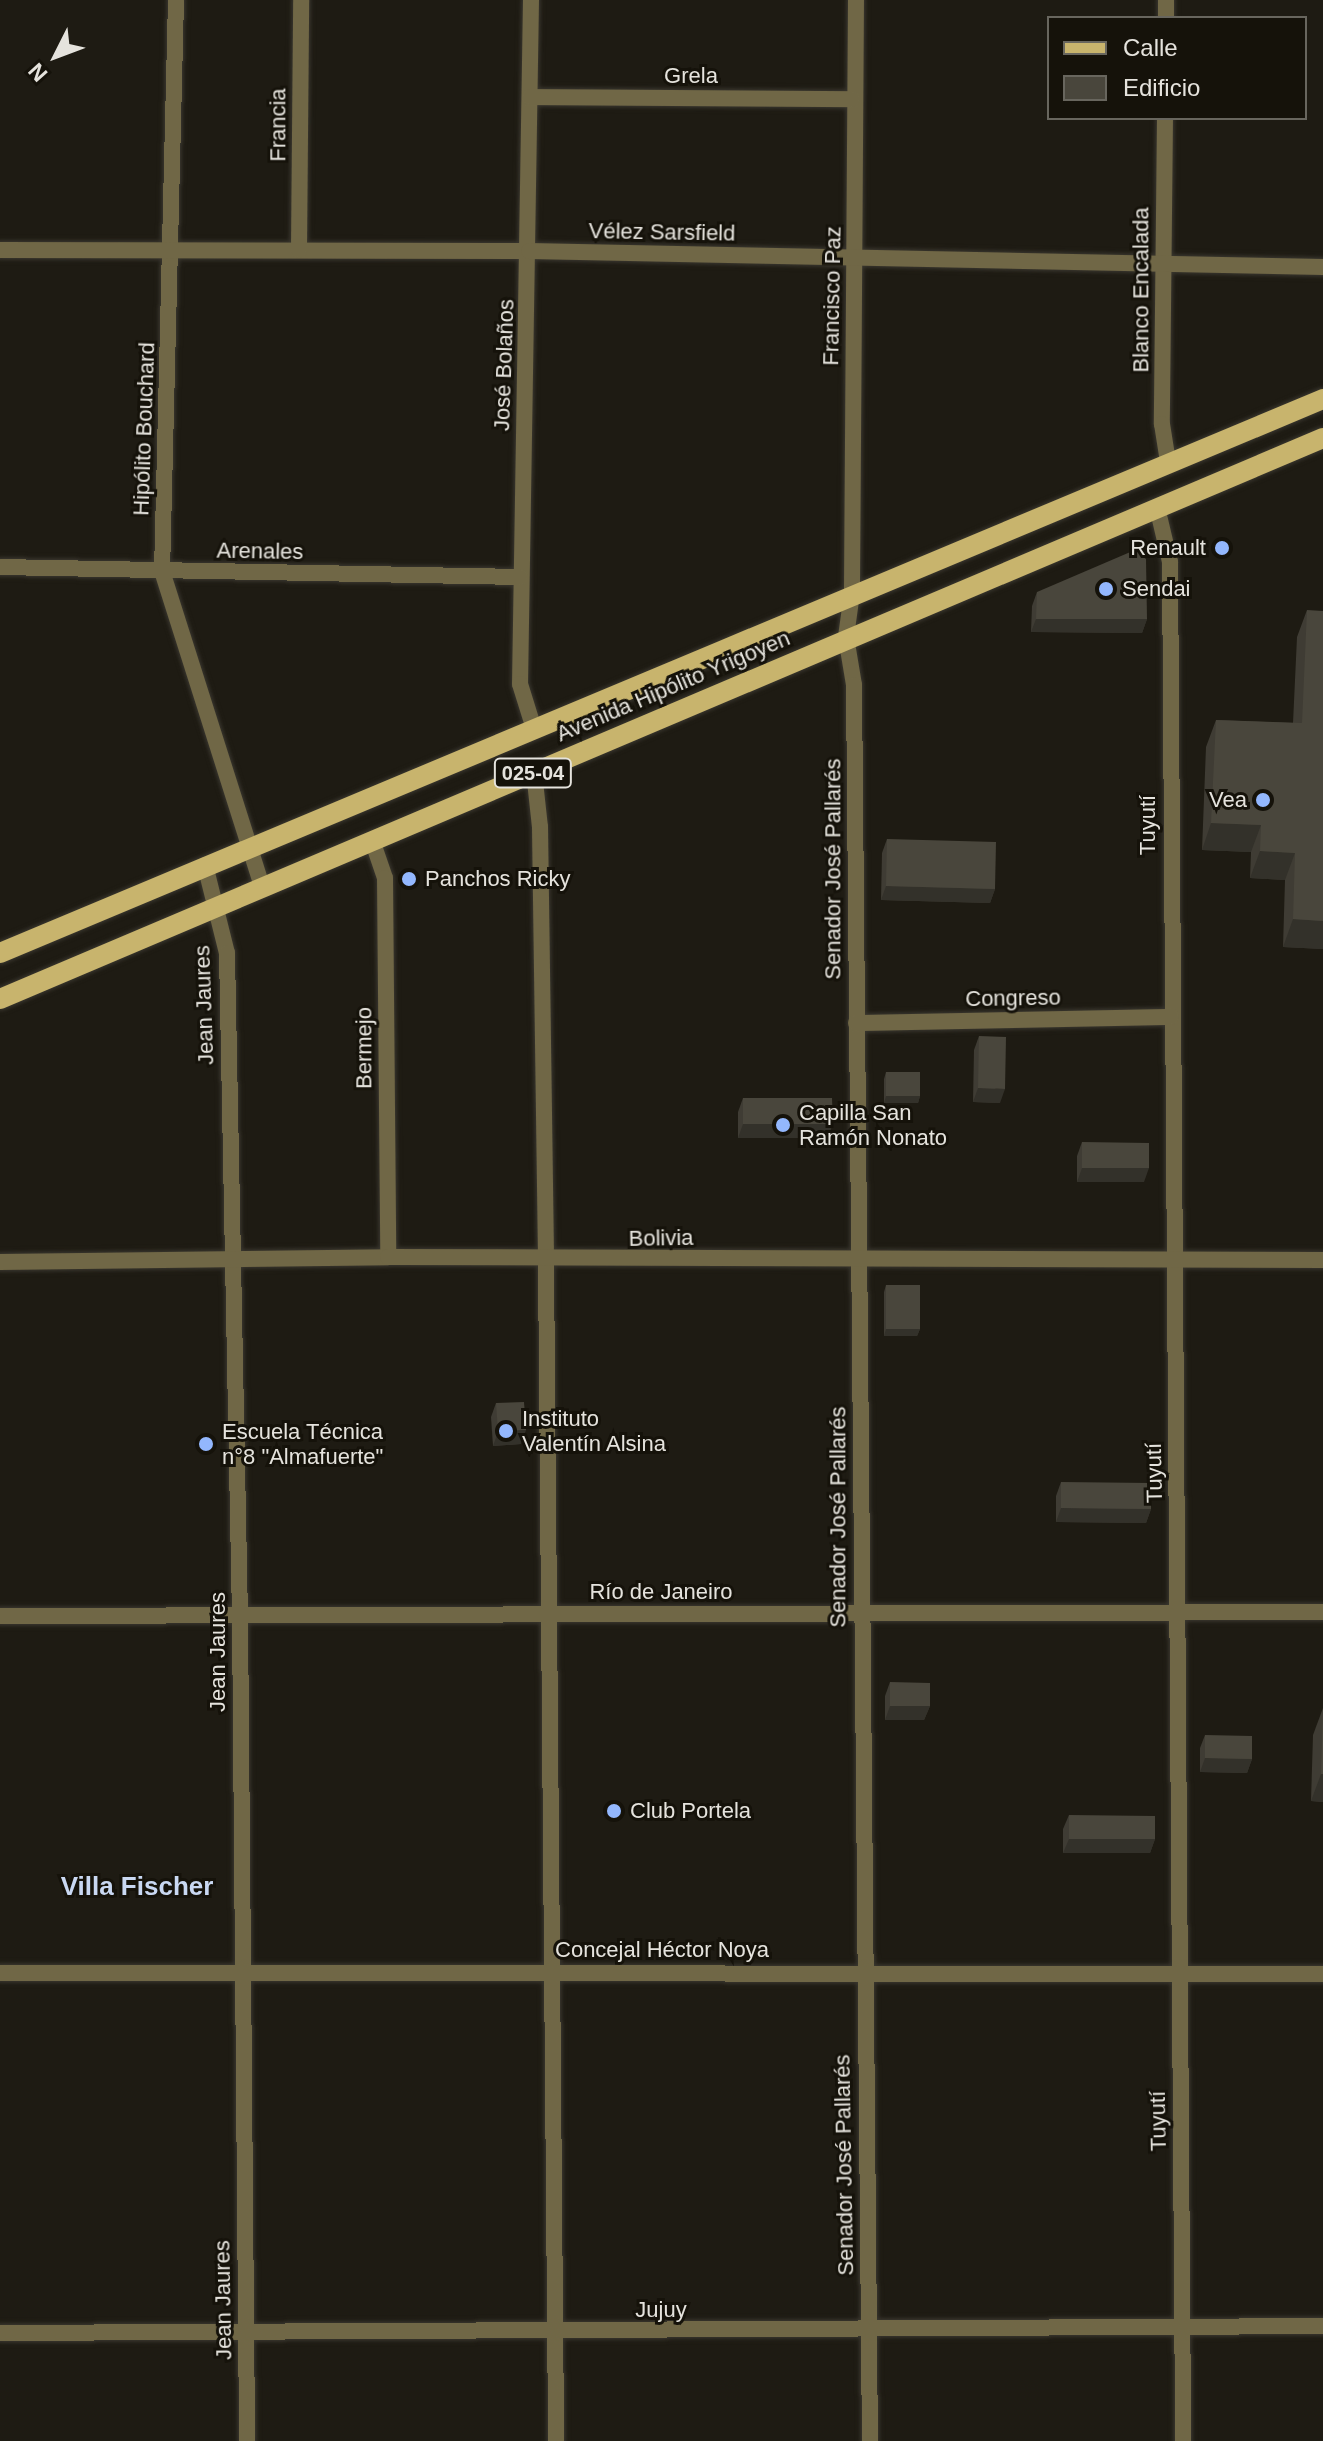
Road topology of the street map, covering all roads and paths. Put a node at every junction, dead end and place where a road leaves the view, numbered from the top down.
1 (176, 0) edge
2 (301, 0) edge
3 (531, 0) edge
4 (856, 0) edge
5 (530, 97) junction
6 (852, 99) junction
7 (1165, 120) edge
8 (0, 250) edge
9 (299, 250) junction
10 (172, 251) junction
11 (529, 251) junction
12 (856, 258) junction
13 (1163, 263) junction
14 (1323, 267) edge
15 (1323, 399) edge
16 (1323, 438) edge
17 (1168, 463) junction
18 (1157, 507) junction
19 (0, 567) edge
20 (162, 571) junction
21 (520, 577) junction
22 (852, 593) junction
23 (846, 637) junction
24 (534, 729) junction
25 (534, 772) junction
26 (372, 840) junction
27 (249, 846) junction
28 (205, 865) junction
29 (262, 887) junction
30 (219, 908) junction
31 (0, 953) edge
32 (0, 999) edge
33 (1171, 1017) junction
34 (856, 1023) junction
35 (388, 1257) junction
36 (861, 1257) junction
37 (232, 1260) junction
38 (1323, 1260) edge
39 (546, 1261) junction
40 (0, 1262) edge
41 (1174, 1262) junction
42 (1323, 1612) edge
43 (1177, 1613) junction
44 (859, 1614) junction
45 (240, 1615) junction
46 (550, 1615) junction
47 (0, 1616) edge
48 (240, 1971) junction
49 (552, 1972) junction
50 (0, 1973) edge
51 (863, 1973) junction
52 (1178, 1974) junction
53 (1323, 1974) edge
54 (1182, 2325) junction
55 (1323, 2326) edge
56 (869, 2331) junction
57 (554, 2332) junction
58 (0, 2333) edge
59 (246, 2334) junction
60 (247, 2441) edge
61 (556, 2441) edge
62 (870, 2441) edge
63 (1183, 2441) edge

1 - 10 street, Hipólito Bouchard
2 - 9 street, Francia
3 - 5 street, José Bolaños
4 - 6 street, Francisco Paz
5 - 6 street, Grela
5 - 11 street, José Bolaños
6 - 12 street, Francisco Paz
7 - 13 street, Blanco Encalada
8 - 10 street, Vélez Sarsfield
9 - 10 street, Vélez Sarsfield
9 - 11 street, Vélez Sarsfield
10 - 20 street, Hipólito Bouchard
11 - 12 street, Vélez Sarsfield
11 - 21 street, José Bolaños
12 - 13 street, Vélez Sarsfield
12 - 22 street, Francisco Paz
13 - 14 street, Vélez Sarsfield
13 - 17 street, Blanco Encalada
15 - 17 main road, Avenida Hipólito Yrigoyen / 025-04
16 - 18 main road, Avenida Hipólito Yrigoyen / 025-04
17 - 22 main road, Avenida Hipólito Yrigoyen / 025-04
18 - 23 main road, Avenida Hipólito Yrigoyen / 025-04
18 - 33 street, Tuyutí
19 - 20 street, Arenales
20 - 21 street, Arenales
20 - 27 street, Hipólito Bouchard
21 - 24 street, José Bolaños
22 - 23 street, Senador José Pallarés
22 - 24 main road, Avenida Hipólito Yrigoyen / 025-04
23 - 25 main road, Avenida Hipólito Yrigoyen / 025-04
23 - 34 street, Senador José Pallarés
24 - 27 main road, Avenida Hipólito Yrigoyen / 025-04
25 - 26 main road, Avenida Hipólito Yrigoyen / 025-04
25 - 39 street
26 - 29 main road, Avenida Hipólito Yrigoyen / 025-04
26 - 35 street, Bermejo
27 - 28 main road, Avenida Hipólito Yrigoyen / 025-04
27 - 29 street
28 - 30 street, Jean Jaures
28 - 31 main road, Avenida Hipólito Yrigoyen / 025-04
29 - 30 main road, Avenida Hipólito Yrigoyen / 025-04
30 - 32 main road, Avenida Hipólito Yrigoyen / 025-04
30 - 37 street, Jean Jaures
33 - 34 street, Congreso
33 - 41 street, Tuyutí
34 - 36 street, Senador José Pallarés
35 - 37 street, Bolivia
35 - 39 street, Bolivia
36 - 39 street, Bolivia
36 - 41 street, Bolivia
36 - 44 street, Senador José Pallarés
37 - 40 street, Bolivia
37 - 45 street, Jean Jaures
38 - 41 street, Bolivia
39 - 46 street
41 - 43 street, Tuyutí
42 - 43 street, Río de Janeiro
43 - 44 street, Río de Janeiro
43 - 52 street, Tuyutí
44 - 46 street, Río de Janeiro
44 - 51 street, Senador José Pallarés
45 - 46 street, Río de Janeiro
45 - 47 street, Río de Janeiro
45 - 48 street, Jean Jaures
46 - 49 street
48 - 49 street, Concejal Héctor Noya
48 - 50 street, Concejal Héctor Noya
48 - 59 street, Jean Jaures
49 - 51 street, Concejal Héctor Noya
49 - 57 street
51 - 52 street, Concejal Héctor Noya
51 - 56 street, Senador José Pallarés
52 - 53 street, Concejal Héctor Noya
52 - 54 street, Tuyutí
54 - 55 street, Jujuy
54 - 56 street, Jujuy
54 - 63 street, Tuyutí
56 - 57 street, Jujuy
56 - 62 street, Senador José Pallarés
57 - 59 street, Jujuy
57 - 61 street
58 - 59 street, Jujuy
59 - 60 street, Jean Jaures

